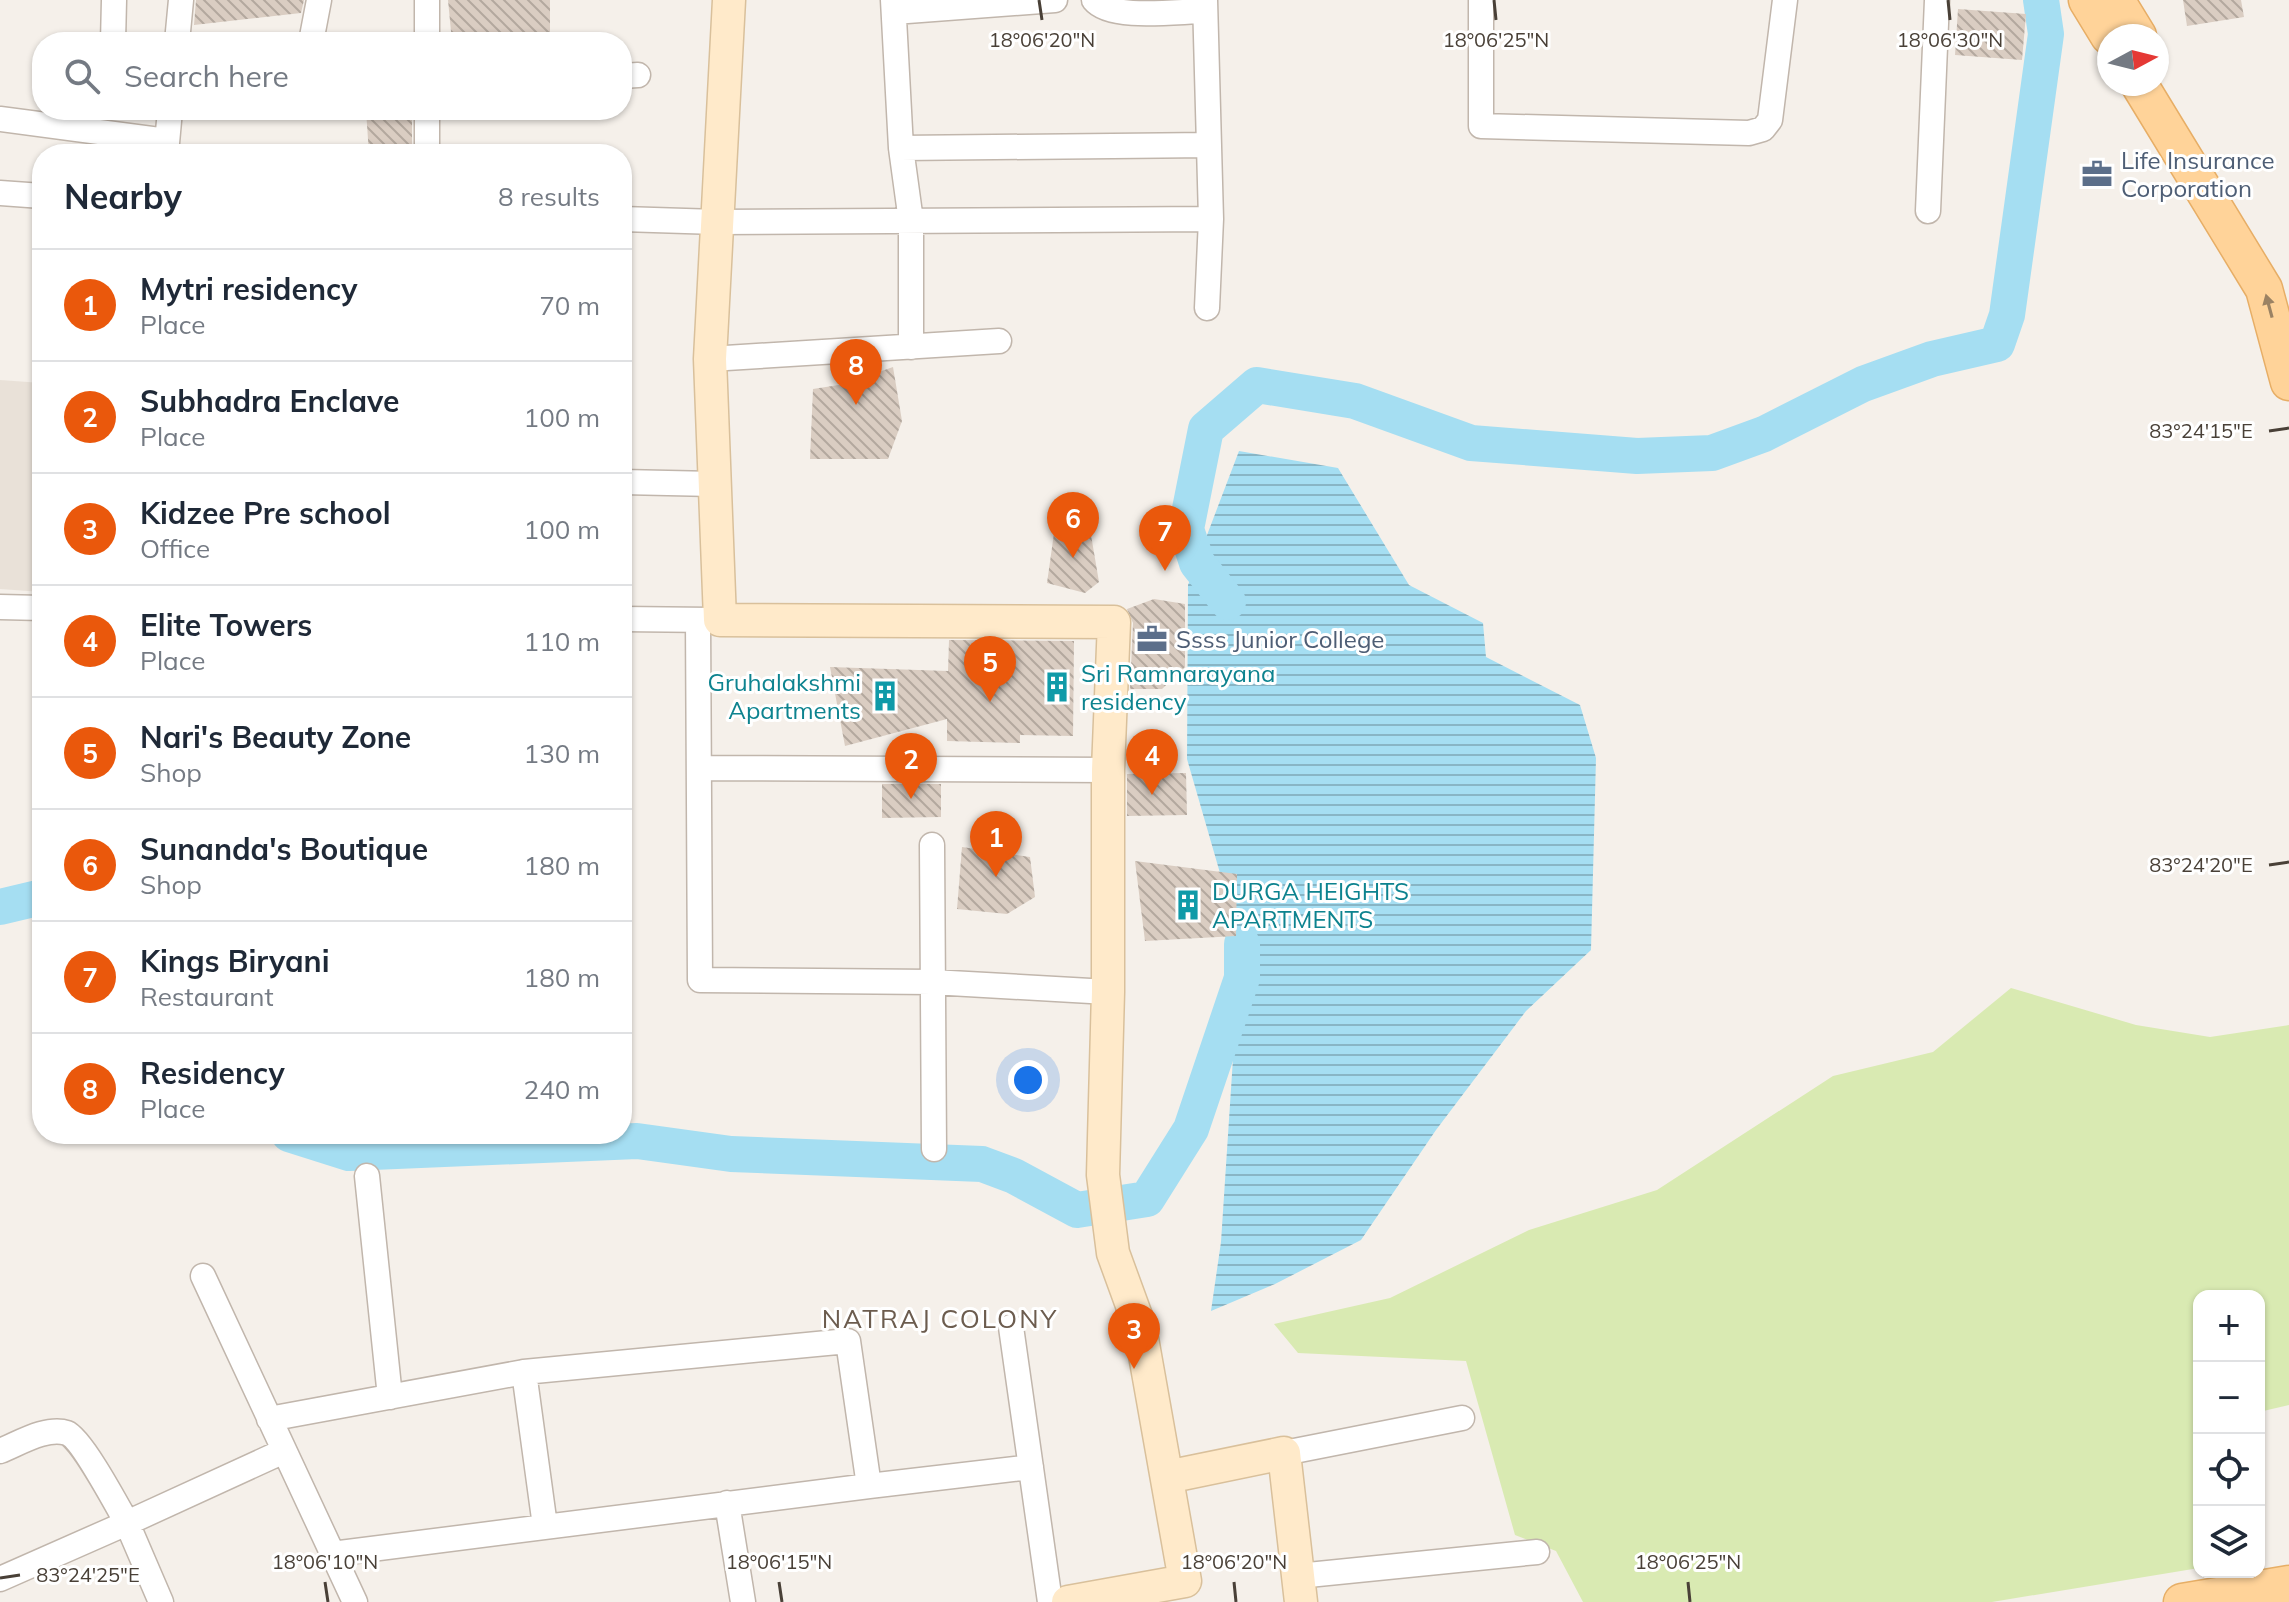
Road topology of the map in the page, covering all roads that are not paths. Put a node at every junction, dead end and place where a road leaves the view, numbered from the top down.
1 (114, 0) edge
2 (181, 0) edge
3 (319, 0) edge
4 (427, 0) edge
5 (729, 0) edge
6 (1055, 0) edge
7 (1094, 0) edge
8 (1481, 0) edge
9 (1785, 0) edge
10 (1937, 0) edge
11 (2087, 0) edge
12 (2116, 0) edge
13 (1205, 5) edge
14 (893, 6) edge
15 (2102, 24) edge
16 (2131, 24) edge
17 (113, 32) edge
18 (178, 32) edge
19 (313, 32) edge
20 (427, 32) edge
21 (2169, 86) edge
22 (2146, 96) edge
23 (0, 119) edge
24 (32, 120) edge
25 (37, 120) edge
26 (169, 120) edge
27 (427, 120) edge
28 (110, 122) edge
29 (159, 144) edge
30 (166, 144) edge
31 (427, 144) edge
32 (1209, 145) junction
33 (901, 148) junction
34 (0, 193) edge
35 (32, 195) edge
36 (1928, 211) dead end
37 (632, 219) edge
38 (1211, 219) junction
39 (911, 221) junction
40 (717, 222) junction
41 (2289, 286) edge
42 (1207, 308) dead end
43 (999, 341) dead end
44 (911, 347) junction
45 (710, 359) junction
46 (2289, 382) edge
47 (632, 482) edge
48 (714, 484) junction
49 (0, 607) edge
50 (32, 608) edge
51 (632, 619) edge
52 (709, 620) junction
53 (699, 768) junction
54 (1108, 770) junction
55 (932, 845) dead end
56 (932, 982) junction
57 (1108, 992) junction
58 (934, 1149) dead end
59 (367, 1176) dead end
60 (203, 1276) dead end
61 (1011, 1327) dead end
62 (524, 1372) junction
63 (390, 1397) junction
64 (1462, 1418) dead end
65 (269, 1419) junction
66 (0, 1451) edge
67 (284, 1451) junction
68 (1284, 1453) junction
69 (1031, 1467) junction
70 (1167, 1477) junction
71 (869, 1486) junction
72 (727, 1503) junction
73 (127, 1523) junction
74 (545, 1526) junction
75 (1537, 1552) dead end
76 (332, 1554) junction
77 (0, 1579) edge
78 (2289, 1584) edge
79 (1299, 1589) edge
80 (161, 1602) edge
81 (355, 1602) edge
82 (743, 1602) edge
83 (1050, 1602) edge
84 (1068, 1602) edge
85 (2182, 1602) edge

1 - 17 street
2 - 18 street
3 - 19 street
4 - 20 street
5 - 40 street
6 - 14 street
7 - 13 street
8 - 9 street
10 - 36 street
11 - 15 main road
12 - 16 main road
13 - 32 street
14 - 33 street
21 - 41 main road
46 -> 22 main road
23 - 24 street
25 - 28 street
26 - 30 street
27 - 31 street
28 - 29 street
32 - 33 street
32 - 38 street
33 - 39 street
34 - 35 street
37 - 40 street
38 - 39 street
38 - 42 street
39 - 40 street
39 - 44 street
40 - 45 street
43 - 44 street
44 - 45 street
45 - 48 street
47 - 48 street
48 - 52 street
49 - 50 street
51 - 52 street
52 - 53 street
52 - 54 street
53 - 54 street
53 - 56 street
54 - 57 street
55 - 56 street
56 - 57 street
56 - 58 street
57 - 70 street
59 - 63 street
60 - 65 street
61 - 69 street
62 - 63 street
62 - 71 street
62 - 74 street
63 - 65 street
64 - 68 street
65 - 67 street
66 - 73 street
67 - 73 street
67 - 76 street
68 - 70 street
68 - 79 street
69 - 71 street
69 - 83 street
70 - 84 street
71 - 72 street
72 - 74 street
72 - 82 street
73 - 77 street
73 - 80 street
74 - 76 street
75 - 79 street
76 - 81 street
78 - 85 main road

